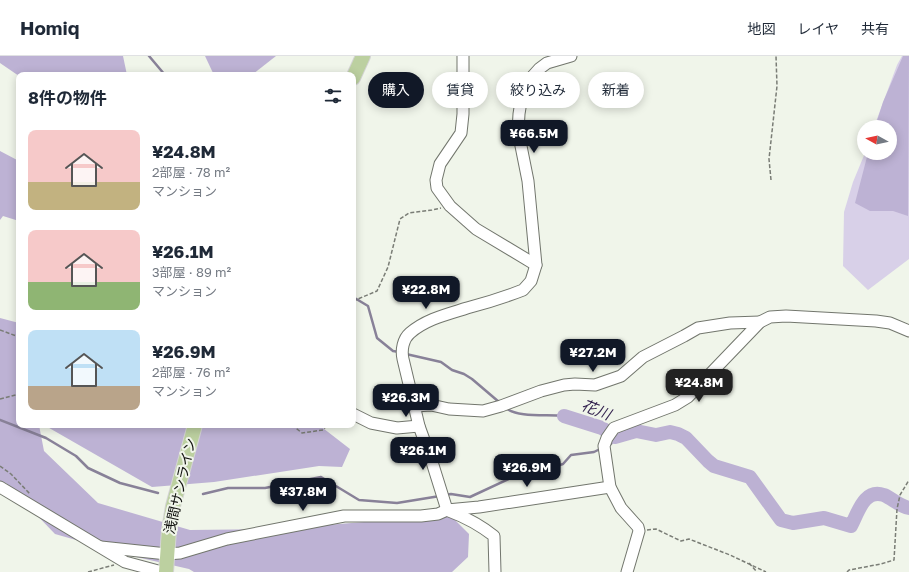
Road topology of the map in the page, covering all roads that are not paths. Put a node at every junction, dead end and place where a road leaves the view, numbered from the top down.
1 (363, 56) edge
2 (463, 56) edge
3 (571, 56) edge
4 (356, 72) edge
5 (536, 265) junction
6 (760, 322) junction
7 (909, 331) edge
8 (415, 406) junction
9 (356, 416) edge
10 (419, 426) junction
11 (194, 428) edge
12 (0, 487) edge
13 (610, 487) junction
14 (447, 510) junction
15 (101, 548) junction
16 (167, 554) junction
17 (160, 571) edge
18 (496, 572) edge
19 (627, 572) edge

1 - 4 main road
2 - 5 street
3 - 5 street
5 - 8 street
6 - 7 street
6 - 8 street
6 - 13 street
8 - 10 street
9 - 10 street
10 - 14 street
11 - 16 main road, 浅間サンライン
12 - 15 street
13 - 14 street
13 - 19 street
14 - 16 street
14 - 18 street
15 - 16 street
15 - 17 street
16 - 17 main road, 浅間サンライン

